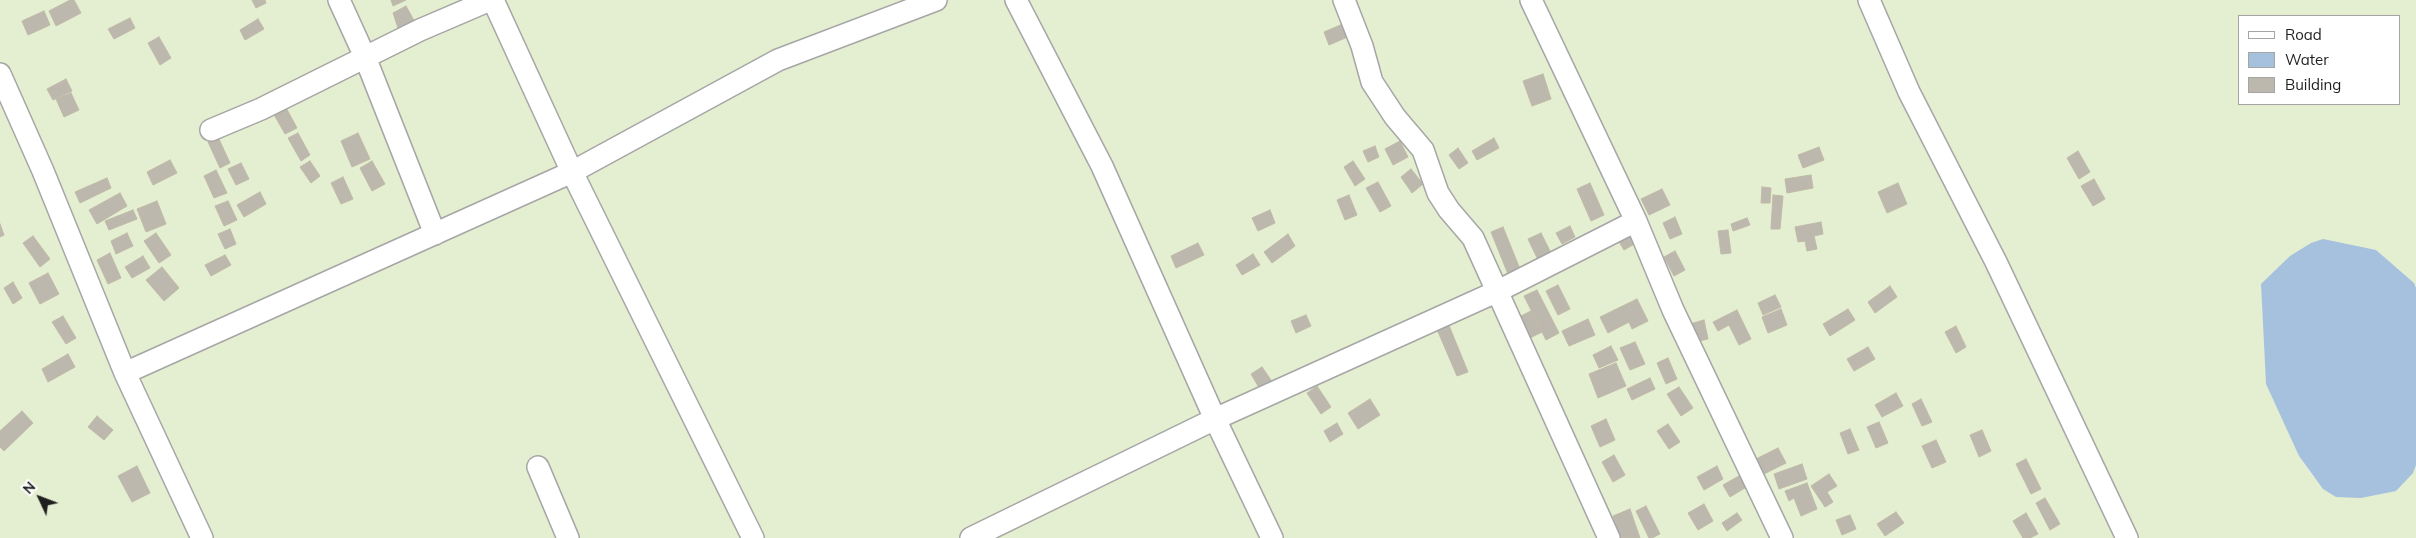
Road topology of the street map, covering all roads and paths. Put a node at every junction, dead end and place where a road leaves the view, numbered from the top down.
1 (339, 0) edge
2 (492, 0) edge
3 (936, 0) edge
4 (1016, 0) edge
5 (1344, 0) edge
6 (1531, 0) edge
7 (1869, 0) edge
8 (365, 57) junction
9 (0, 74) edge
10 (211, 130) dead end
11 (572, 172) junction
12 (1636, 221) junction
13 (436, 234) junction
14 (1498, 292) junction
15 (125, 373) junction
16 (1215, 419) junction
17 (538, 467) dead end
18 (202, 538) edge
19 (568, 538) edge
20 (753, 538) edge
21 (971, 538) edge
22 (1272, 538) edge
23 (1609, 538) edge
24 (1782, 538) edge
25 (2127, 538) edge

1 - 8 street
2 - 8 street
2 - 11 street
3 - 11 street
4 - 16 street
5 - 14 street
6 - 12 street
7 - 25 street
8 - 10 street
8 - 13 street
9 - 15 street
11 - 13 street
11 - 20 street
12 - 14 street
12 - 24 street
13 - 15 street
14 - 16 street
14 - 23 street
15 - 18 street
16 - 21 street
16 - 22 street
17 - 19 street

